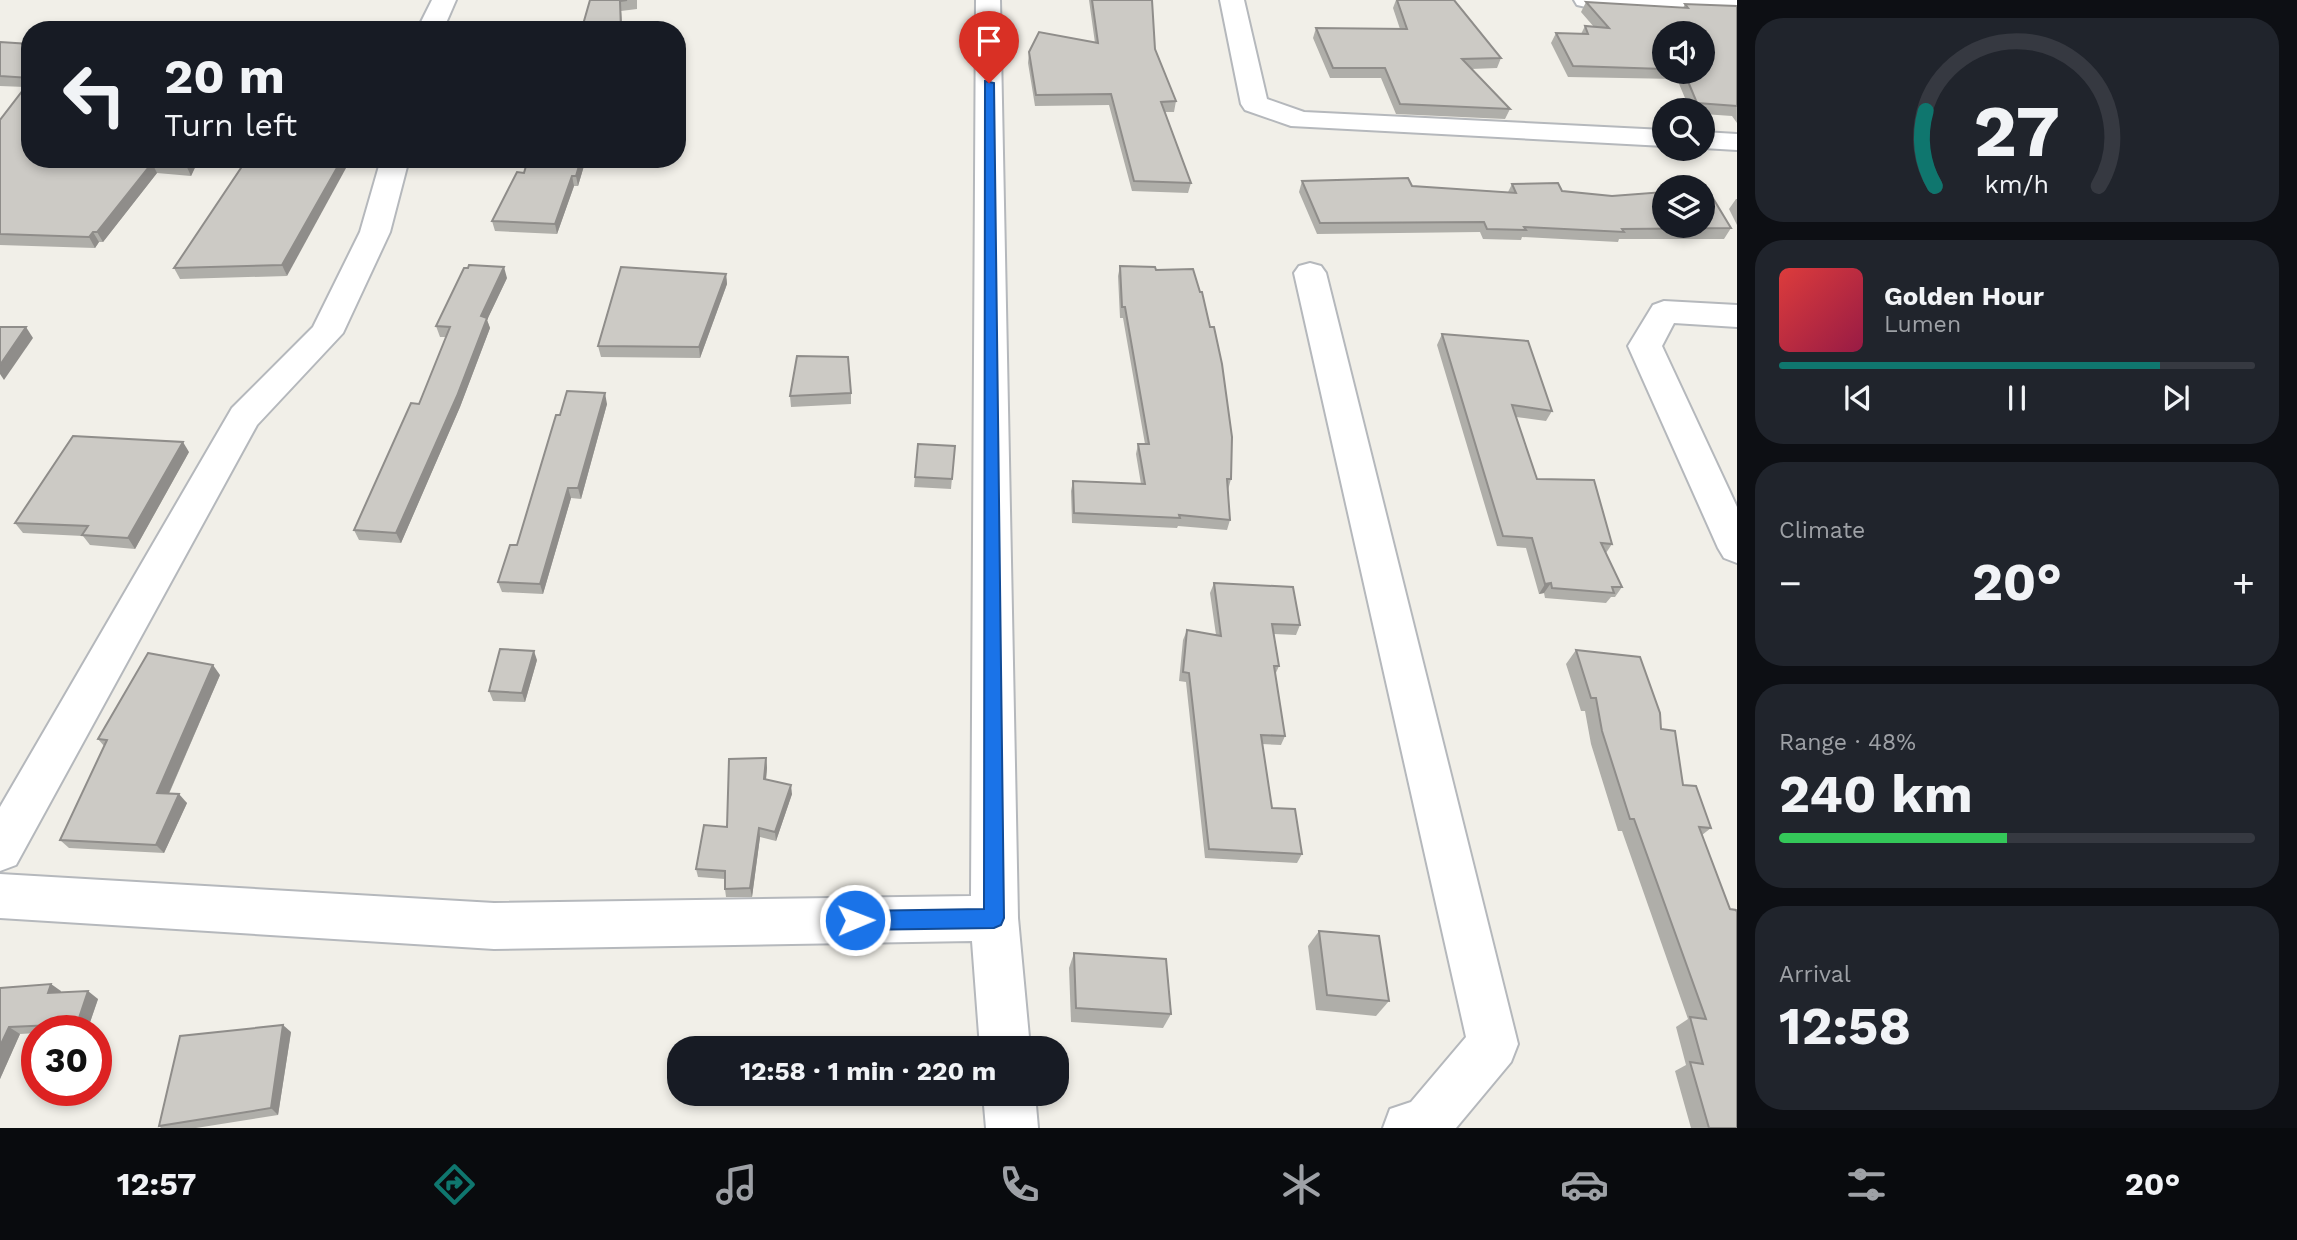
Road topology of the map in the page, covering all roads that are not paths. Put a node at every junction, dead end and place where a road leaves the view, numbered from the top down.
1 (444, 0) edge
2 (988, 0) edge
3 (1232, 0) edge
4 (1586, 0) edge
5 (1659, 1) edge
6 (1737, 4) edge
7 (434, 21) edge
8 (1652, 137) edge
9 (1715, 141) edge
10 (1737, 142) edge
11 (393, 168) edge
12 (1310, 273) dead end
13 (1737, 316) edge
14 (1737, 548) edge
15 (0, 850) edge
16 (0, 896) edge
17 (994, 918) junction
18 (1004, 1036) edge
19 (1010, 1106) edge
20 (1012, 1128) edge
21 (1409, 1128) edge

1 - 7 street
2 - 17 street
3 - 8 street
4 - 5 street
5 - 6 street
9 - 10 street
11 - 15 street
12 - 21 street
13 - 14 street
16 - 17 street
17 - 18 street
19 - 20 street

